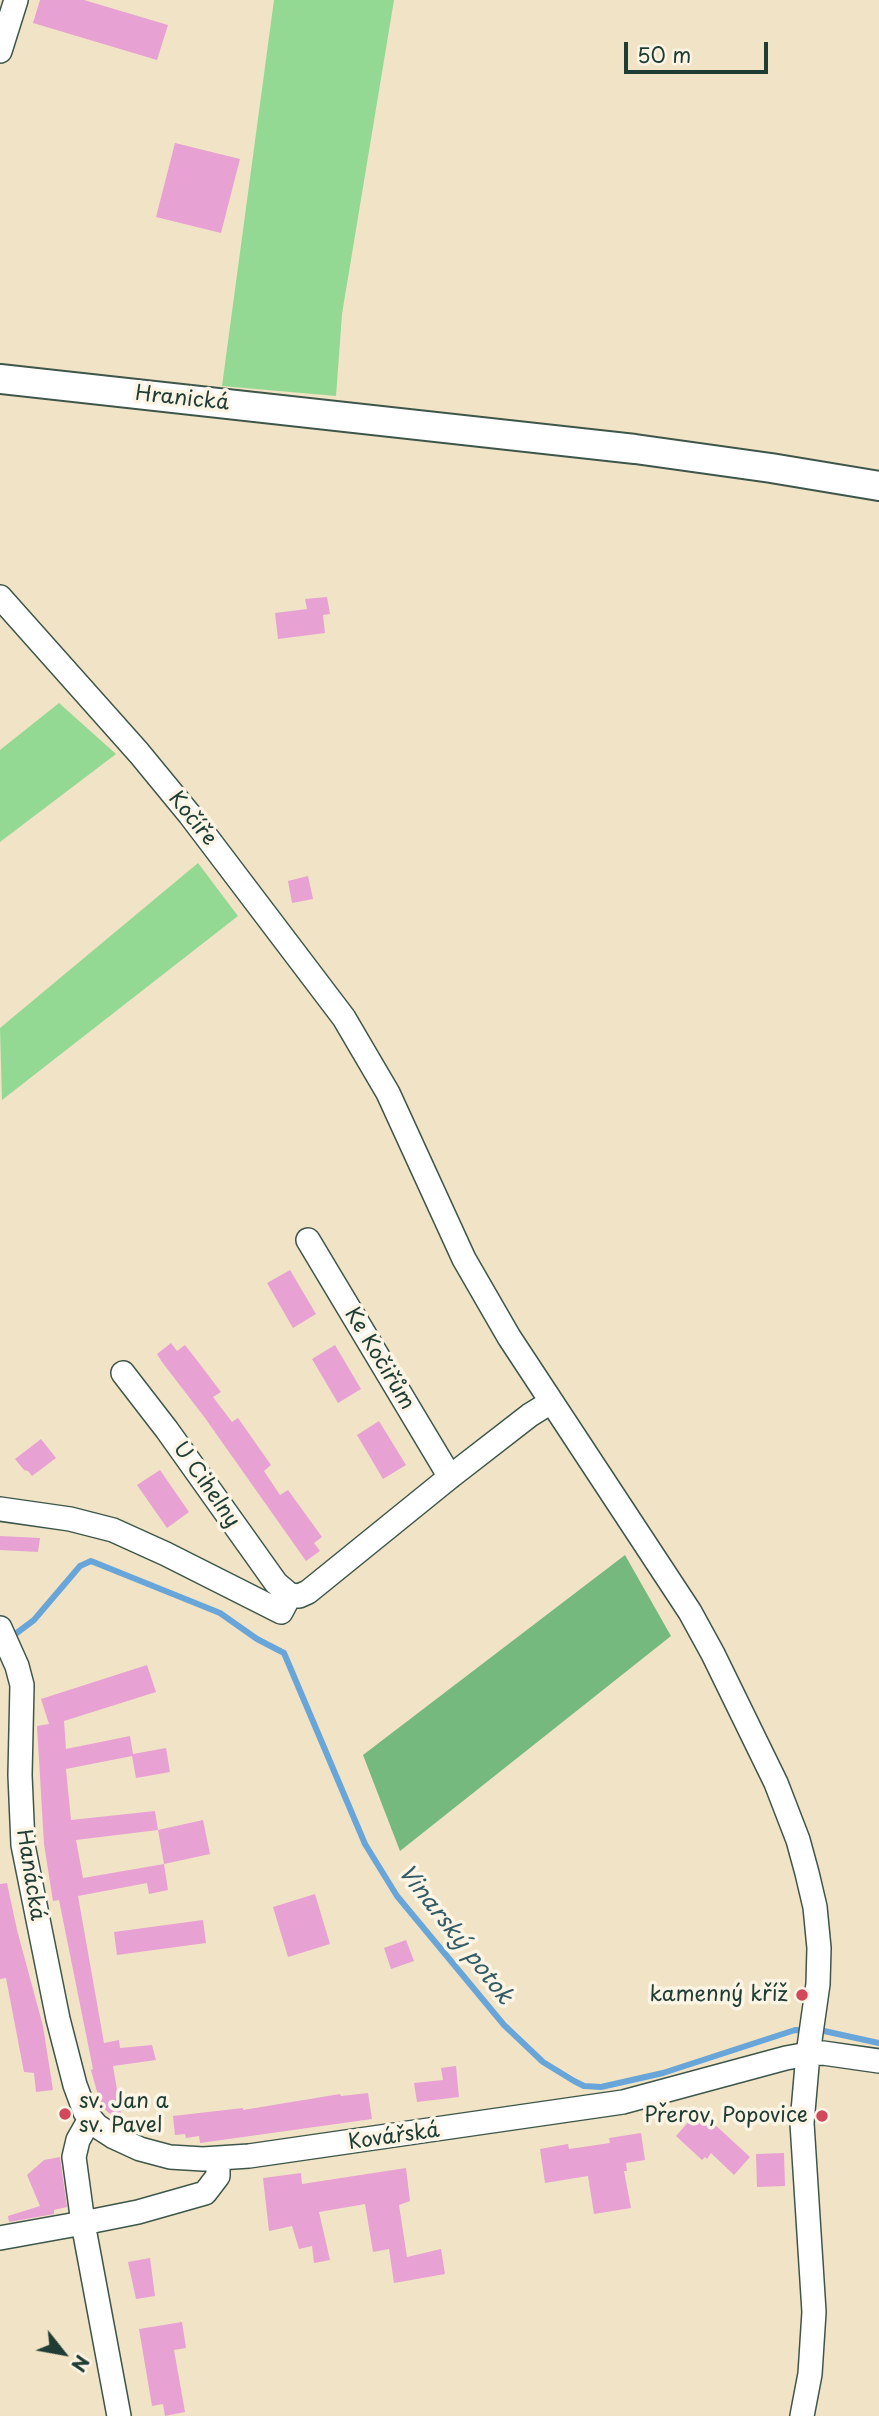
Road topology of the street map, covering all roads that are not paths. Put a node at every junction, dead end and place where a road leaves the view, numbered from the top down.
1 (16, 0) edge
2 (0, 51) edge
3 (0, 379) edge
4 (879, 486) edge
5 (0, 597) edge
6 (309, 1240) dead end
7 (123, 1373) dead end
8 (551, 1402) junction
9 (450, 1477) junction
10 (0, 1509) edge
11 (290, 1595) junction
12 (4, 1636) edge
13 (810, 2046) junction
14 (879, 2061) edge
15 (90, 2119) junction
16 (218, 2159) junction
17 (83, 2223) junction
18 (0, 2238) edge
19 (119, 2416) edge
20 (802, 2416) edge

1 - 2 street
3 - 4 main road, Hranická
5 - 8 street, Kočíře
6 - 9 street, Ke Kočiřům
7 - 11 street, U Cihelny
8 - 9 street
8 - 13 street, Kočíře
9 - 11 street
10 - 11 street
12 - 15 street, Hanácká
13 - 14 street, Kovářská
13 - 16 street, Kovářská
13 - 20 street, Kočíře
15 - 16 street, Kovářská
15 - 17 street
16 - 17 street
17 - 18 street
17 - 19 street

